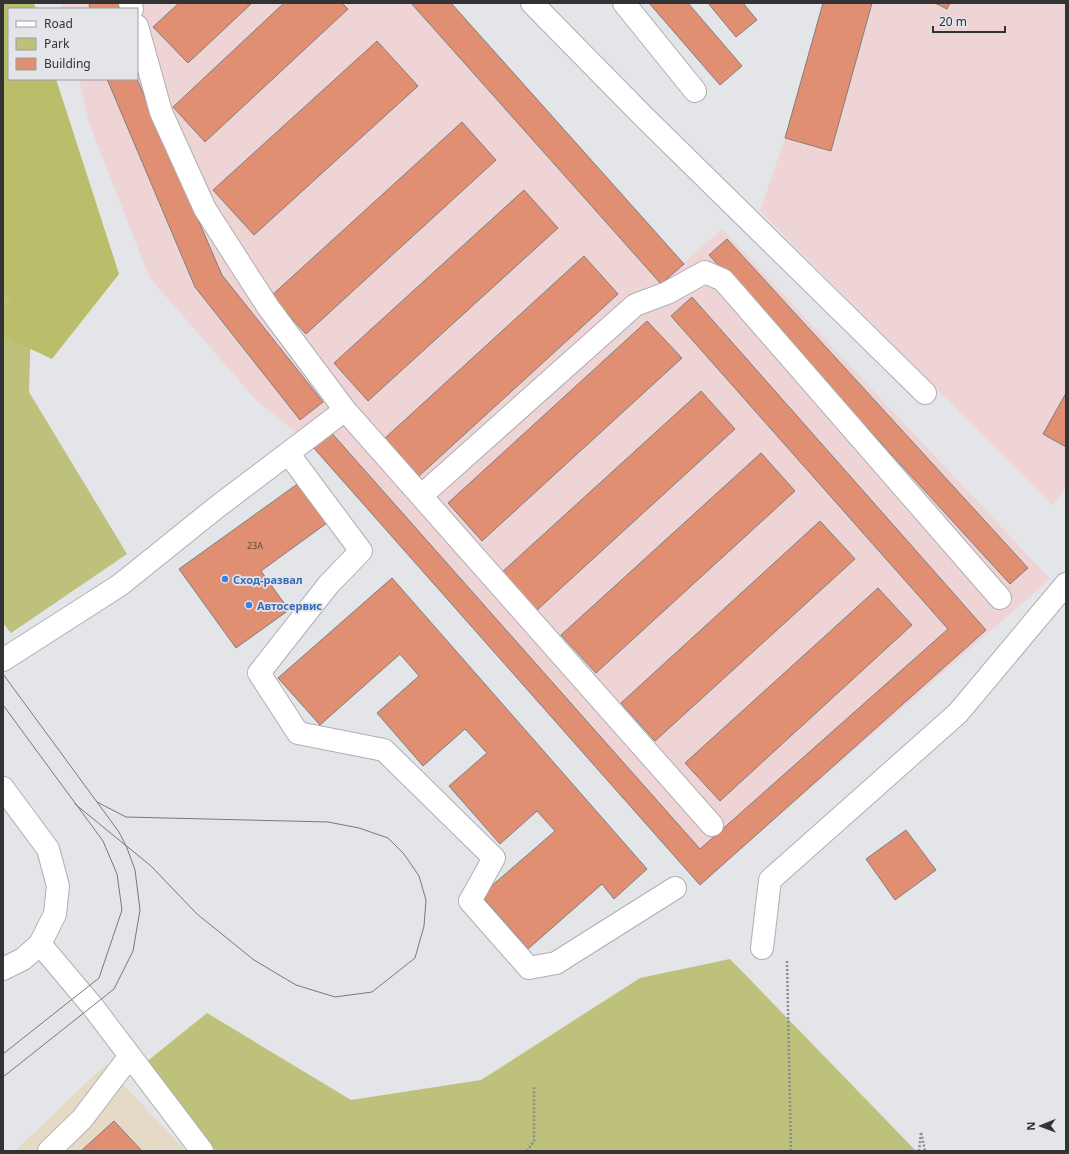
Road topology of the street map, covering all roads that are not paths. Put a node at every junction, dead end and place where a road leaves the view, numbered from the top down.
1 (532, 3) edge
2 (624, 3) edge
3 (138, 30) edge
4 (695, 91) dead end
5 (925, 393) dead end
6 (345, 410) junction
7 (288, 454) junction
8 (421, 496) junction
9 (1066, 584) edge
10 (1000, 598) dead end
11 (3, 660) edge
12 (3, 788) edge
13 (712, 825) dead end
14 (675, 888) dead end
15 (40, 944) junction
16 (762, 948) dead end
17 (3, 969) edge
18 (130, 1056) junction
19 (49, 1151) edge
20 (202, 1151) edge

1 - 5 street
2 - 4 street
3 - 6 street
6 - 7 street
6 - 8 street
7 - 11 street
7 - 14 street
8 - 10 street
8 - 13 street
9 - 16 street
12 - 15 street
15 - 17 street
15 - 18 street
18 - 19 street
18 - 20 street

